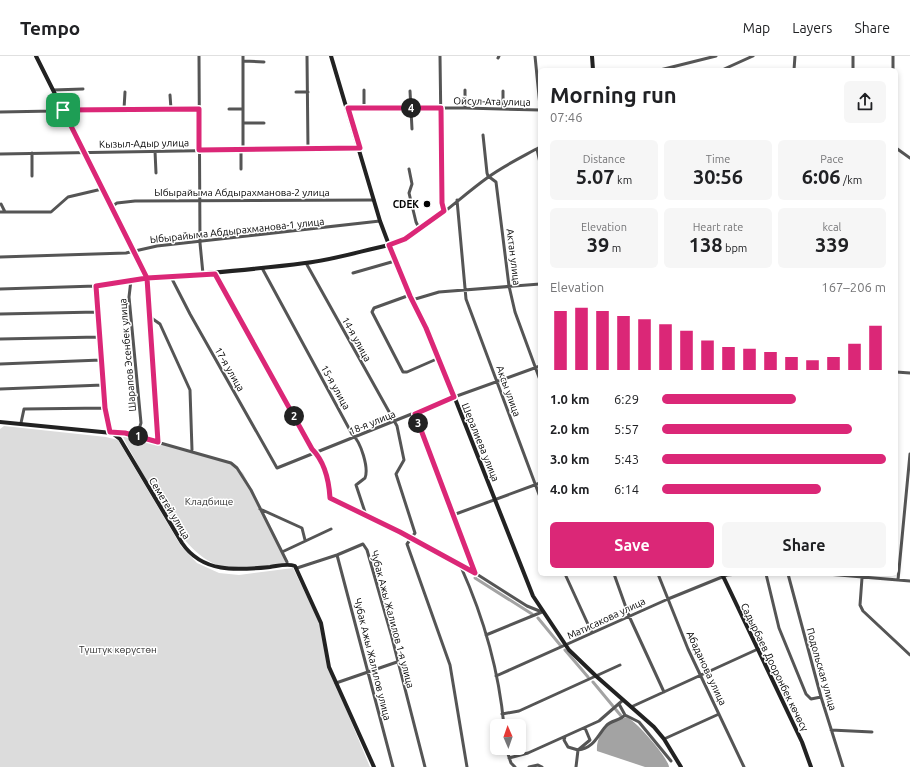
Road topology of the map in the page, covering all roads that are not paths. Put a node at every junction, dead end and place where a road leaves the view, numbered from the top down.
1 (36, 56) edge
2 (199, 56) edge
3 (243, 56) edge
4 (307, 56) edge
5 (331, 56) edge
6 (440, 56) edge
7 (535, 56) edge
8 (592, 56) edge
9 (716, 56) edge
10 (753, 56) edge
11 (795, 56) edge
12 (853, 56) edge
13 (893, 56) edge
14 (243, 61) junction
15 (264, 62) dead end
16 (733, 66) joint
17 (593, 68) edge
18 (668, 68) edge
19 (728, 68) edge
20 (794, 68) edge
21 (853, 68) edge
22 (893, 68) edge
23 (538, 86) edge
24 (83, 89) dead end
25 (53, 90) junction
26 (364, 90) dead end
27 (465, 90) dead end
28 (410, 91) dead end
29 (503, 91) dead end
30 (125, 92) dead end
31 (296, 92) dead end
32 (308, 92) junction
33 (170, 94) dead end
34 (242, 108) junction
35 (348, 108) junction
36 (364, 108) junction
37 (411, 108) junction
38 (441, 108) junction
39 (465, 108) junction
40 (503, 108) junction
41 (124, 109) junction
42 (171, 109) junction
43 (199, 109) junction
44 (229, 109) dead end
45 (63, 110) junction
46 (538, 110) edge
47 (0, 112) edge
48 (242, 123) junction
49 (264, 123) dead end
50 (412, 129) dead end
51 (482, 135) dead end
52 (360, 148) junction
53 (538, 148) edge
54 (308, 149) junction
55 (898, 149) edge
56 (199, 150) junction
57 (242, 150) junction
58 (155, 151) junction
59 (32, 153) junction
60 (84, 153) junction
61 (0, 154) edge
62 (910, 158) edge
63 (242, 169) dead end
64 (409, 169) dead end
65 (156, 173) dead end
66 (32, 176) dead end
67 (488, 176) junction
68 (102, 189) junction
69 (199, 200) junction
70 (374, 200) junction
71 (457, 200) junction
72 (1, 204) dead end
73 (111, 207) junction
74 (444, 211) junction
75 (0, 212) edge
76 (5, 212) junction
77 (380, 221) junction
78 (420, 230) junction
79 (200, 242) junction
80 (389, 245) junction
81 (132, 251) junction
82 (0, 257) edge
83 (395, 261) junction
84 (306, 263) junction
85 (262, 268) junction
86 (353, 273) dead end
87 (215, 274) junction
88 (203, 275) junction
89 (172, 277) junction
90 (147, 278) junction
91 (131, 280) junction
92 (538, 284) edge
93 (96, 286) junction
94 (509, 286) junction
95 (0, 289) edge
96 (466, 290) junction
97 (410, 296) junction
98 (412, 300) junction
99 (98, 312) junction
100 (0, 314) edge
101 (150, 317) junction
102 (99, 337) junction
103 (0, 339) edge
104 (439, 358) junction
105 (101, 360) junction
106 (0, 364) edge
107 (538, 367) edge
108 (535, 368) junction
109 (898, 372) edge
110 (910, 373) edge
111 (538, 375) edge
112 (498, 382) junction
113 (103, 385) junction
114 (0, 389) edge
115 (454, 397) junction
116 (105, 408) junction
117 (415, 414) junction
118 (0, 422) edge
119 (394, 422) junction
120 (21, 424) junction
121 (140, 429) dead end
122 (111, 433) junction
123 (356, 438) junction
124 (158, 442) junction
125 (192, 450) junction
126 (316, 453) junction
127 (910, 454) edge
128 (277, 468) joint
129 (538, 483) edge
130 (535, 484) junction
131 (538, 492) edge
132 (495, 499) junction
133 (260, 509) junction
134 (366, 515) junction
135 (453, 515) junction
136 (331, 529) dead end
137 (411, 538) junction
138 (305, 540) junction
139 (282, 552) junction
140 (337, 555) junction
141 (287, 562) dead end
142 (461, 567) junction
143 (297, 568) junction
144 (475, 573) junction
145 (566, 576) edge
146 (615, 576) edge
147 (659, 576) edge
148 (721, 576) edge
149 (723, 576) edge
150 (766, 576) edge
151 (789, 576) edge
152 (855, 576) edge
153 (862, 578) junction
154 (898, 580) junction
155 (910, 581) edge
156 (668, 599) junction
157 (542, 612) junction
158 (629, 616) junction
159 (592, 633) junction
160 (486, 635) junction
161 (566, 646) junction
162 (758, 649) junction
163 (910, 655) edge
164 (397, 662) junction
165 (620, 665) dead end
166 (369, 671) junction
167 (701, 674) junction
168 (496, 676) junction
169 (596, 676) junction
170 (336, 683) junction
171 (664, 692) junction
172 (821, 697) junction
173 (623, 700) junction
174 (619, 704) junction
175 (631, 707) junction
176 (502, 714) junction
177 (719, 714) junction
178 (625, 715) junction
179 (503, 719) edge
180 (585, 728) junction
181 (831, 730) junction
182 (872, 732) dead end
183 (565, 737) junction
184 (664, 739) junction
185 (578, 750) junction
186 (508, 755) edge
187 (509, 758) junction
188 (671, 761) dead end
189 (374, 767) edge
190 (393, 767) edge
191 (425, 767) edge
192 (467, 767) edge
193 (515, 767) edge
194 (529, 767) edge
195 (542, 767) edge
196 (576, 767) edge
197 (681, 767) edge
198 (744, 767) edge
199 (811, 767) edge
200 (843, 767) edge

1 - 25 street
2 - 43 street
3 - 14 street
4 - 32 street
5 - 35 street, Шералиева улица
6 - 38 street
7 - 23 street
8 - 17 street
9 - 18 street
10 - 16 street
11 - 20 street
12 - 21 street
13 - 22 street
14 - 15 street
14 - 34 street
16 - 19 street
24 - 25 street
25 - 45 street
26 - 36 street
27 - 39 street
28 - 37 street
29 - 40 street
30 - 41 street
31 - 32 street
32 - 54 street
33 - 42 street
34 - 44 street
34 - 48 street
35 - 36 street, Ойсул-Ата улица
35 - 52 street, Шералиева улица
36 - 37 street, Ойсул-Ата улица
37 - 38 street, Ойсул-Ата улица
37 - 50 street
38 - 39 street, Ойсул-Ата улица
38 - 74 street
39 - 40 street, Ойсул-Ата улица
40 - 46 street, Ойсул-Ата улица
41 - 42 street
41 - 45 street
42 - 43 street
43 - 56 street
45 - 47 street
45 - 60 street
48 - 49 street
48 - 57 street
51 - 67 street, Актан улица
52 - 54 street, Кызыл-Адыр улица
52 - 70 street, Шералиева улица
53 - 67 street
54 - 57 street, Кызыл-Адыр улица
55 - 62 street
56 - 57 street, Кызыл-Адыр улица
56 - 58 street, Кызыл-Адыр улица
56 - 69 street
57 - 63 street
58 - 60 street, Кызыл-Адыр улица
58 - 65 street
59 - 60 street, Кызыл-Адыр улица
59 - 61 street, Кызыл-Адыр улица
59 - 66 street
60 - 68 street
64 - 78 street
67 - 71 street
67 - 94 street, Актан улица
68 - 73 street
68 - 76 street
69 - 70 street, Ыбырайыма Абдырахманова-2 улица
69 - 73 street, Ыбырайыма Абдырахманова-2 улица
69 - 79 street
70 - 77 street, Шералиева улица
71 - 74 street
71 - 96 street, Аксы улица
72 - 76 street
73 - 81 street
74 - 78 street
75 - 76 street
77 - 79 street, Ыбырайыма Абдырахманова-1 улица
77 - 80 street, Шералиева улица
78 - 80 street
79 - 81 street, Ыбырайыма Абдырахманова-1 улица
79 - 88 street
80 - 83 street, Шералиева улица
80 - 84 street
81 - 82 street, Ыбырайыма Абдырахманова-1 улица
81 - 90 street
83 - 86 street
83 - 97 street, Шералиева улица
84 - 85 street
84 - 119 street, 14-я улица
85 - 87 street
85 - 123 street, 15-я улица
87 - 88 street
87 - 126 street
88 - 89 street
89 - 90 street
89 - 128 street, 17-я улица
90 - 91 street
90 - 101 street
91 - 93 street
91 - 121 street, Шарапов Эсенбек улица
92 - 94 street
93 - 95 street
93 - 99 street
94 - 96 street
94 - 108 street, Актан улица
96 - 98 street
96 - 112 street, Аксы улица
97 - 98 street, Шералиева улица
97 - 104 street
98 - 104 street, Шералиева улица
99 - 100 street
99 - 102 street
101 - 124 street
101 - 125 street
102 - 103 street
102 - 105 street
104 - 115 street, Шералиева улица
105 - 106 street
105 - 113 street
107 - 108 street, 18-я улица
108 - 111 street, Актан улица
108 - 112 street, 18-я улица
109 - 110 street
112 - 115 street, 18-я улица
112 - 130 street, Аксы улица
113 - 114 street
113 - 116 street
115 - 117 street, 18-я улица
115 - 132 street, Шералиева улица
116 - 120 street
116 - 122 street
117 - 119 street, 18-я улица
117 - 135 street
118 - 120 street
119 - 123 street, 18-я улица
119 - 137 street, 14-я улица
120 - 122 street
122 - 124 street
122 - 143 street, Семетей улица
123 - 126 street, 18-я улица
123 - 134 street, 15-я улица
124 - 125 street
125 - 133 street
126 - 128 street, 18-я улица
126 - 134 street
127 - 154 street
129 - 130 street
130 - 131 street, Аксы улица
130 - 132 street
132 - 135 street
132 - 157 street, Шералиева улица
133 - 138 street
133 - 139 street
134 - 137 street
135 - 144 street
136 - 138 street
137 - 142 street
137 - 192 street, 14-я улица
138 - 139 street
139 - 141 street
140 - 143 street, Чубак Ажы Жалилов 1-я улица
140 - 164 street, Чубак Ажы Жалилов 1-я улица
140 - 166 street, Чубак Ажы Жалилов улица
142 - 144 street
142 - 160 street
143 - 170 street
144 - 157 street
145 - 159 street
146 - 158 street
147 - 156 street, Абаданова улица
148 - 156 street, Матисакова улица
149 - 162 street, Садырбаев Дооронбек көчөсү
150 - 172 street
151 - 172 street, Подольская улица
152 - 153 street
153 - 154 street
153 - 163 street
154 - 155 street
156 - 158 street, Матисакова улица
156 - 167 street, Абаданова улица
157 - 160 street
157 - 161 street, Шералиева улица
158 - 159 street, Матисакова улица
158 - 171 street
159 - 161 street, Матисакова улица
160 - 168 street
161 - 168 street, Матисакова улица
161 - 169 street, Шералиева улица
162 - 167 street
162 - 199 street, Садырбаев Дооронбек көчөсү
164 - 166 street
164 - 191 street, Чубак Ажы Жалилов 1-я улица
165 - 169 street
166 - 170 street
166 - 190 street, Чубак Ажы Жалилов улица
167 - 171 street
167 - 177 street, Абаданова улица
168 - 176 street
169 - 173 street, Шералиева улица
169 - 176 street
170 - 189 street
171 - 175 street
172 - 181 street, Подольская улица
173 - 174 street
173 - 175 street, Шералиева улица
174 - 178 street
174 - 180 street
175 - 184 street, Шералиева улица
176 - 179 street
177 - 184 street
177 - 198 street, Абаданова улица
178 - 185 street
178 - 188 street
180 - 183 street
180 - 185 street
181 - 182 street
181 - 200 street, Подольская улица
183 - 185 street
183 - 187 street
184 - 197 street, Шералиева улица
185 - 196 street
186 - 187 street
187 - 193 street
194 - 195 street

